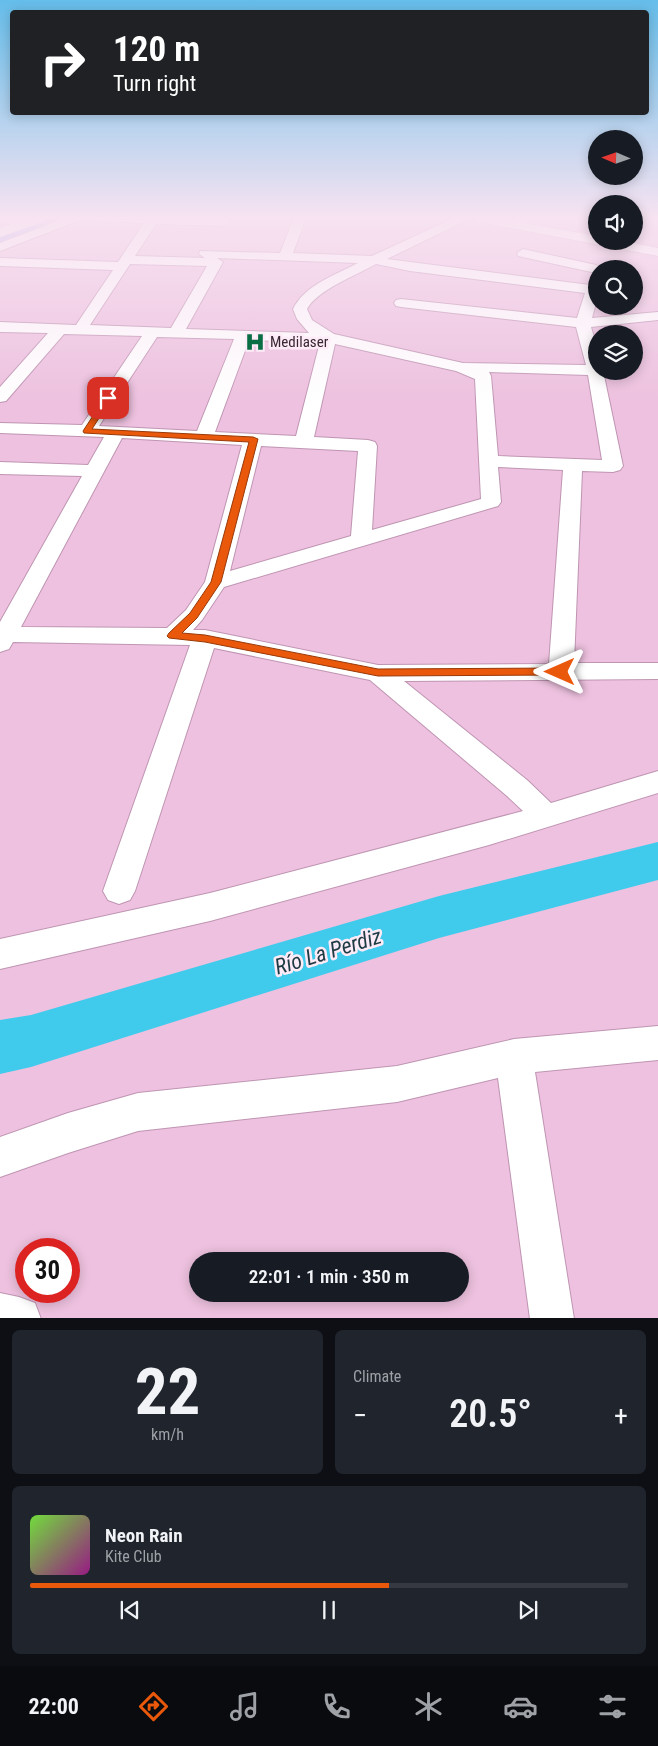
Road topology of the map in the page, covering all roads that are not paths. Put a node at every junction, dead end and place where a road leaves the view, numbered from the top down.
1 (113, 280) edge
2 (206, 280) edge
3 (337, 280) edge
4 (520, 280) edge
5 (588, 287) edge
6 (400, 303) dead end
7 (588, 307) edge
8 (658, 316) edge
9 (583, 323) junction
10 (0, 327) edge
11 (60, 329) junction
12 (80, 330) junction
13 (152, 332) junction
14 (176, 333) junction
15 (243, 335) junction
16 (329, 338) junction
17 (588, 343) edge
18 (461, 367) junction
19 (588, 370) edge
20 (597, 380) edge
21 (0, 397) edge
22 (0, 428) edge
23 (87, 431) junction
24 (116, 432) junction
25 (204, 436) junction
26 (253, 439) junction
27 (304, 442) junction
28 (489, 462) junction
29 (573, 465) junction
30 (0, 468) edge
31 (94, 471) junction
32 (361, 541) junction
33 (216, 582) junction
34 (173, 636) junction
35 (2, 637) edge
36 (205, 638) junction
37 (658, 671) edge
38 (378, 672) junction
39 (560, 672) junction
40 (658, 782) edge
41 (546, 816) junction
42 (119, 891) dead end
43 (0, 954) edge
44 (658, 1043) edge
45 (514, 1057) junction
46 (0, 1157) edge
47 (0, 1315) edge
48 (19, 1318) edge
49 (552, 1318) edge

1 - 12 street
2 - 14 street
3 - 16 street
4 - 5 street
6 - 9 street
7 - 9 street
8 - 9 street
9 - 17 street
10 - 11 street
11 - 12 street
11 - 21 street
12 - 13 street
13 - 14 street
13 - 23 street
14 - 15 street
15 - 16 street
15 - 25 street
16 - 18 street
16 - 27 street
18 - 19 street
18 - 28 street
20 - 29 street
22 - 23 street
23 - 24 street
24 - 25 street
24 - 31 street
25 - 26 street
26 - 27 street
26 - 33 street
27 - 32 street
28 - 29 street
28 - 32 street
29 - 39 street
30 - 31 street
31 - 35 street
32 - 33 street
33 - 34 street
34 - 35 street
34 - 36 street
36 - 38 street
36 - 42 street
37 - 39 street
38 - 39 street
38 - 41 street
40 - 41 street
41 - 43 street
44 - 45 street
45 - 46 street
45 - 49 street
47 - 48 street

